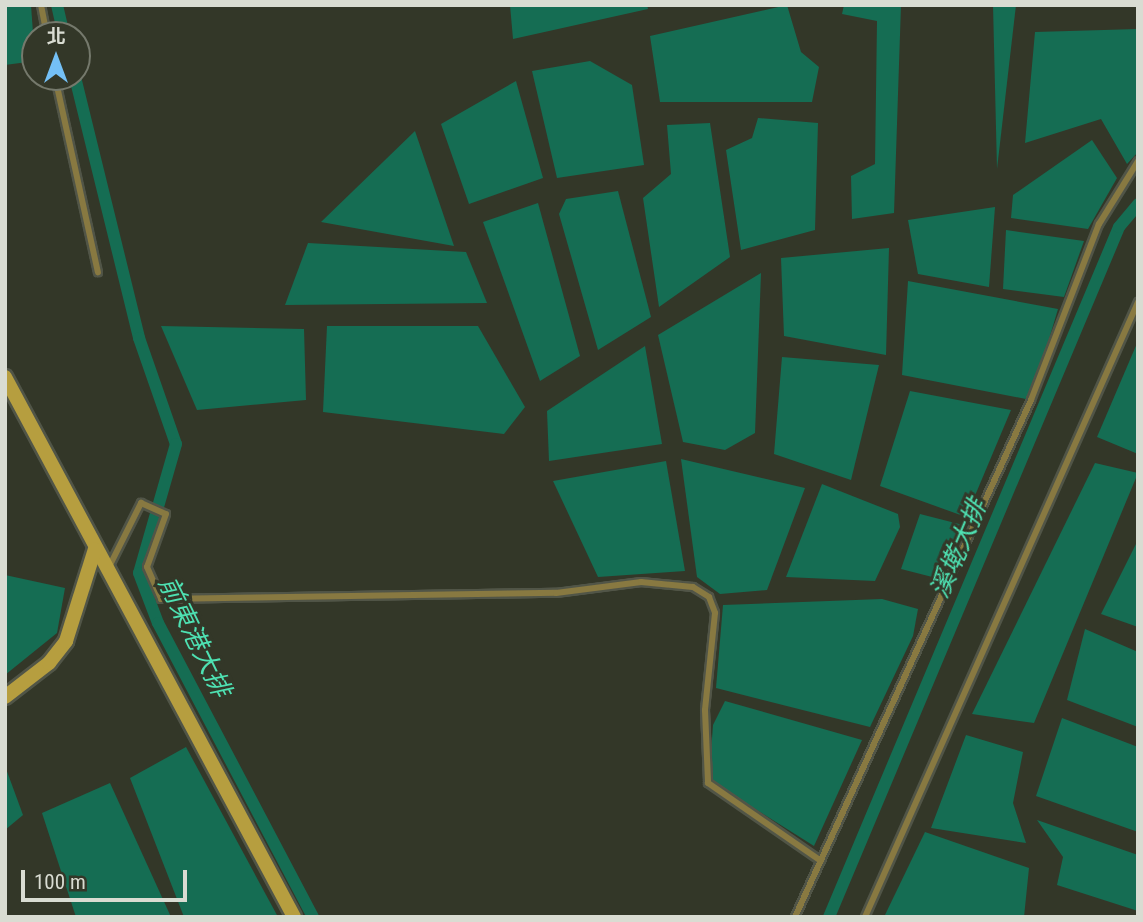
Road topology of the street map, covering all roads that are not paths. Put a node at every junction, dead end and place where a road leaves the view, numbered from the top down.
1 (58, 91) edge
2 (1138, 161) edge
3 (98, 272) dead end
4 (1138, 302) edge
5 (5, 377) edge
6 (95, 549) junction
7 (109, 568) junction
8 (5, 696) edge
9 (821, 861) junction
10 (294, 917) edge
11 (795, 917) edge
12 (864, 917) edge

1 - 3 lane
2 - 9 lane
4 - 12 lane
5 - 6 street
6 - 7 street
6 - 8 street
7 - 9 lane
7 - 10 street
9 - 11 lane

